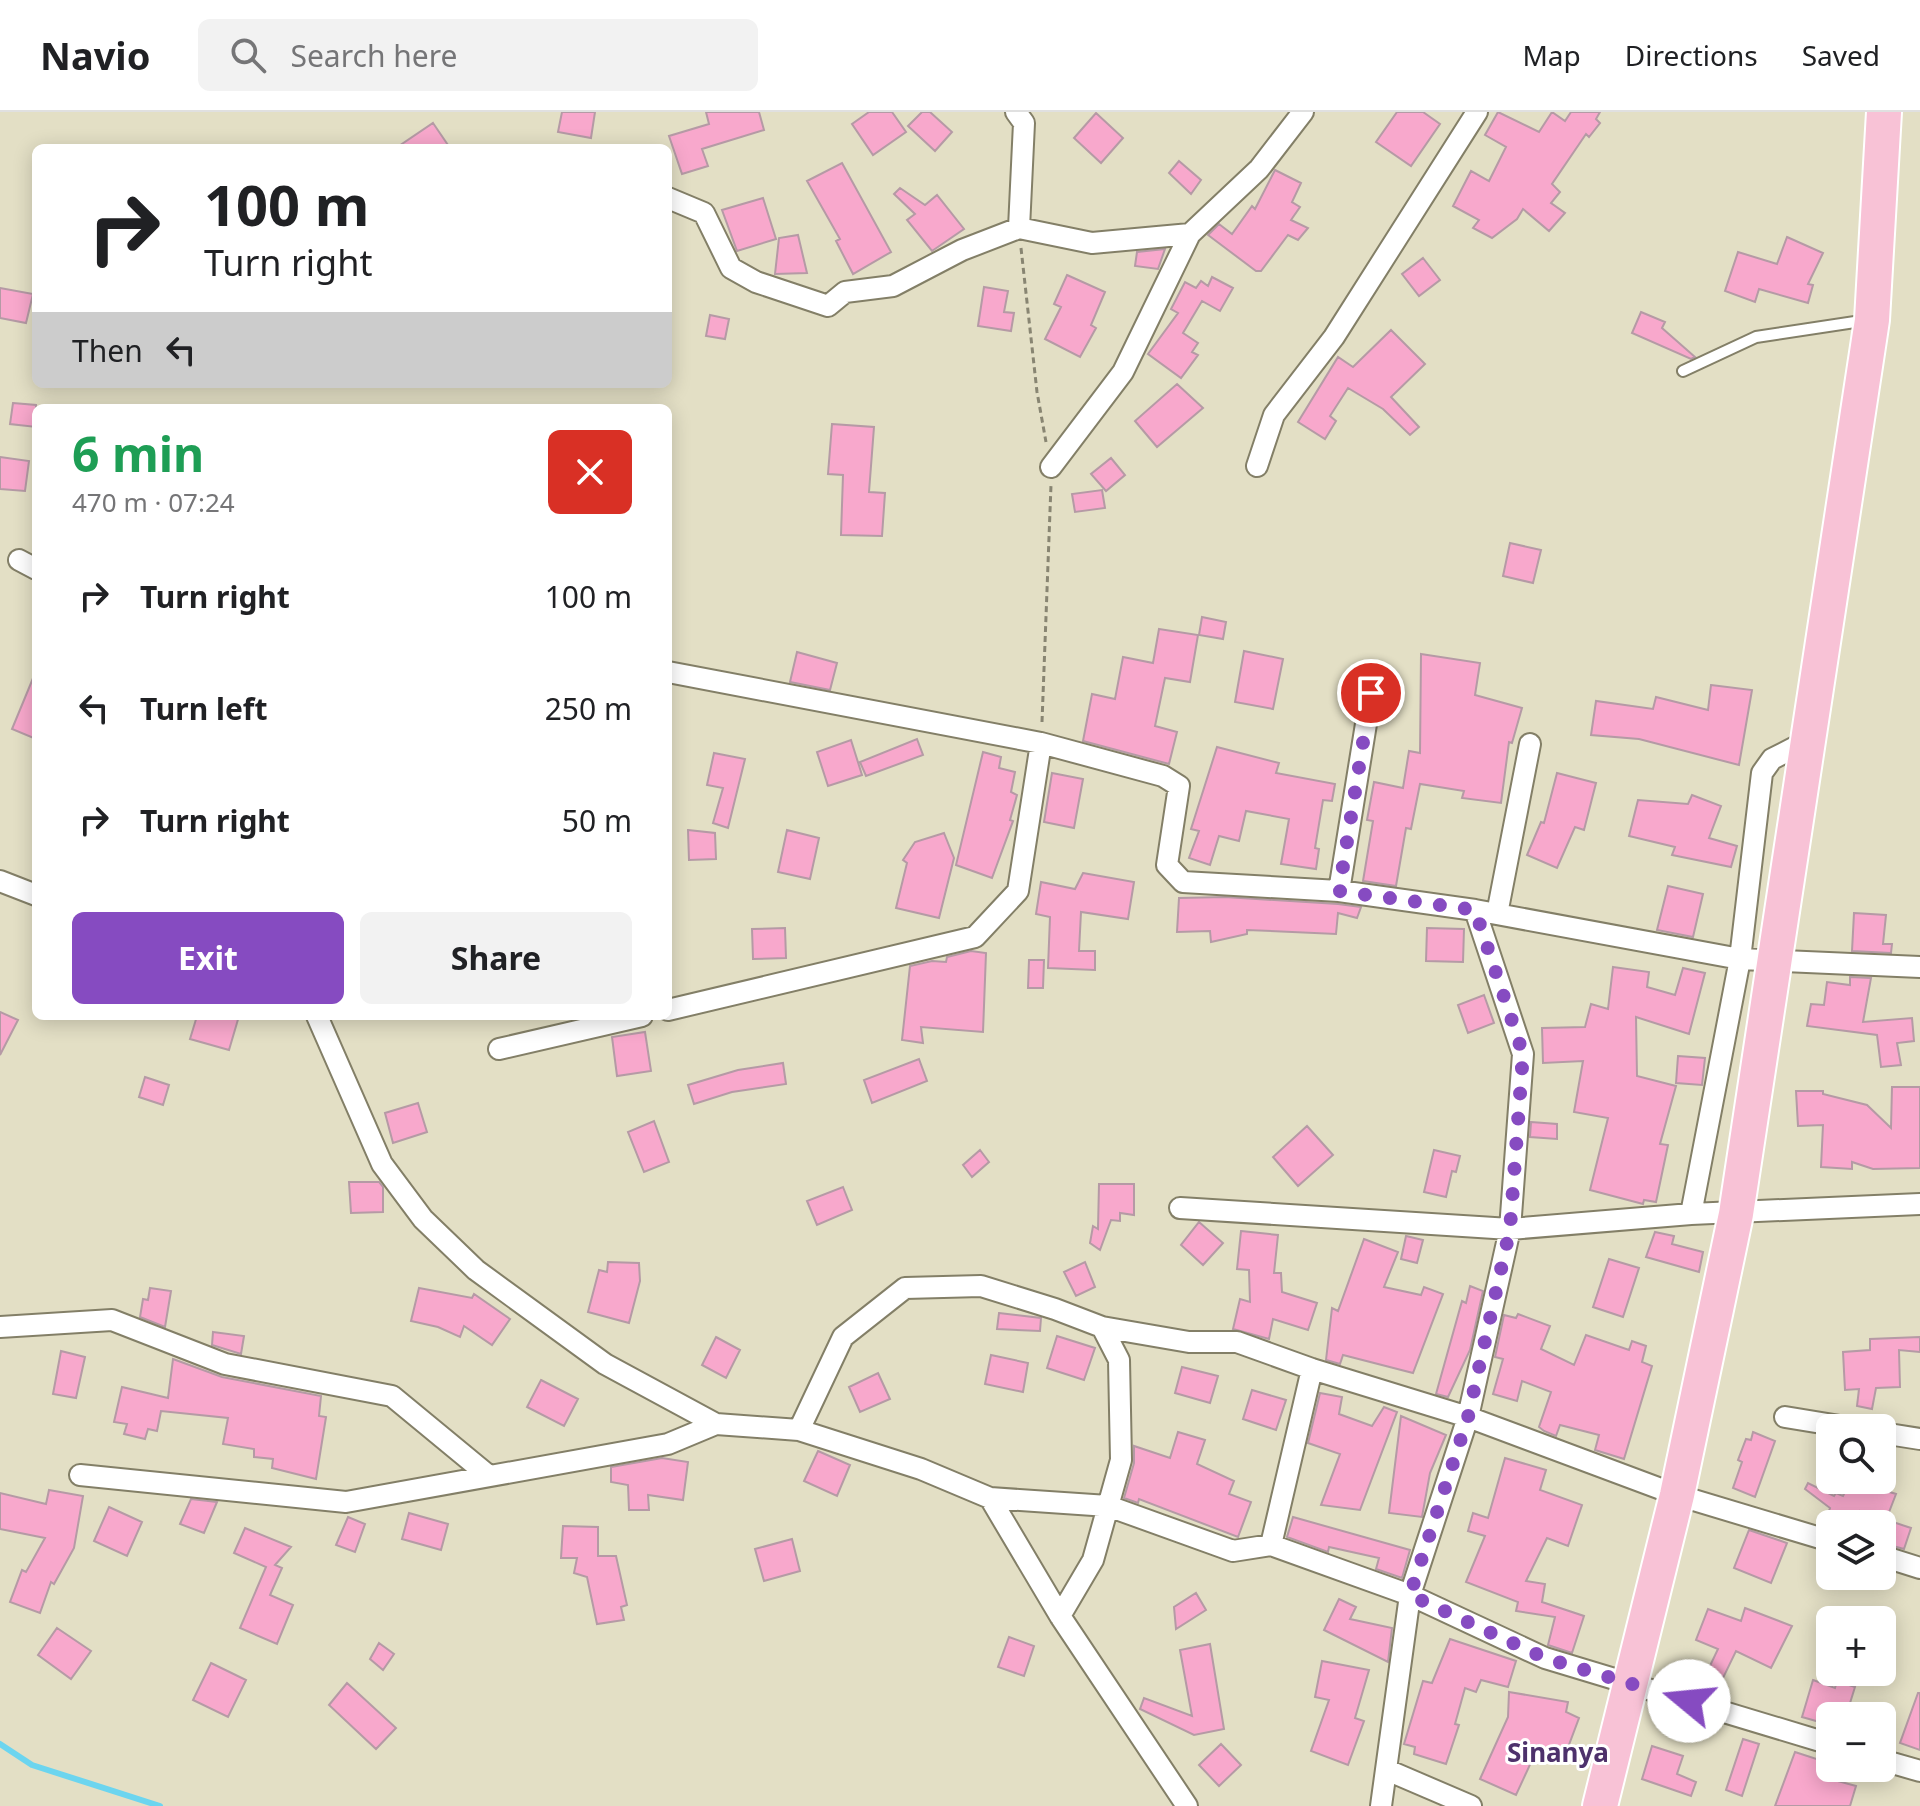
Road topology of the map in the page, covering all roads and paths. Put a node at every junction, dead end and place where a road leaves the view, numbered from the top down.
1 (1016, 112) edge
2 (1303, 112) edge
3 (1477, 112) edge
4 (1884, 112) edge
5 (672, 200) edge
6 (1019, 228) junction
7 (1190, 234) junction
8 (1872, 320) junction
9 (1683, 371) dead end
10 (1257, 466) dead end
11 (1051, 467) dead end
12 (672, 673) edge
13 (1371, 693) dead end
14 (1809, 740) junction
15 (1041, 743) junction
16 (1530, 744) dead end
17 (0, 881) edge
18 (1339, 891) junction
19 (32, 893) edge
20 (1475, 910) junction
21 (1497, 914) junction
22 (1740, 959) junction
23 (1775, 962) junction
24 (1920, 967) edge
25 (672, 1009) edge
26 (319, 1020) edge
27 (625, 1020) edge
28 (499, 1049) dead end
29 (1920, 1204) edge
30 (1180, 1208) dead end
31 (1691, 1214) junction
32 (1736, 1214) junction
33 (1510, 1229) junction
34 (0, 1327) edge
35 (1102, 1327) junction
36 (1312, 1369) junction
37 (1468, 1417) junction
38 (1785, 1417) dead end
39 (1816, 1422) edge
40 (716, 1424) junction
41 (799, 1430) junction
42 (1896, 1435) edge
43 (1920, 1439) edge
44 (80, 1475) dead end
45 (489, 1476) junction
46 (1677, 1495) junction
47 (990, 1498) junction
48 (1108, 1506) junction
49 (1816, 1537) edge
50 (1271, 1545) junction
51 (1896, 1560) edge
52 (1920, 1568) edge
53 (1410, 1595) junction
54 (1060, 1616) junction
55 (1632, 1684) junction
56 (1816, 1740) edge
57 (1896, 1764) edge
58 (1387, 1770) junction
59 (1920, 1771) edge
60 (1187, 1806) edge
61 (1381, 1806) edge
62 (1471, 1806) edge
63 (1600, 1806) edge

1 - 6 street
2 - 7 street
3 - 10 street
4 - 8 highway
5 - 6 street
6 - 7 street
7 - 11 street
8 - 9 lane
8 - 14 highway
12 - 15 street
13 - 18 street
14 - 22 street
14 - 23 highway
15 - 18 street
15 - 25 street
16 - 21 street
17 - 19 street
18 - 20 street
20 - 21 street
20 - 33 street
21 - 22 street
22 - 23 street
22 - 31 street
23 - 24 street
23 - 32 highway
26 - 40 street
27 - 28 street
29 - 32 street
30 - 33 street
31 - 32 street
31 - 33 street
32 - 46 highway
33 - 37 street
34 - 45 street
35 - 36 street
35 - 41 street
35 - 48 street
36 - 37 street
36 - 50 street
37 - 46 street
37 - 53 street
38 - 39 street
40 - 41 street
40 - 45 street
41 - 47 street
42 - 43 street
44 - 45 street
46 - 49 street
46 - 55 highway
47 - 48 street
47 - 54 street
48 - 50 street
48 - 54 street
50 - 53 street
51 - 52 street
53 - 55 street
53 - 58 street
54 - 60 street
55 - 56 street
55 - 63 highway
57 - 59 street
58 - 61 street
58 - 62 street

